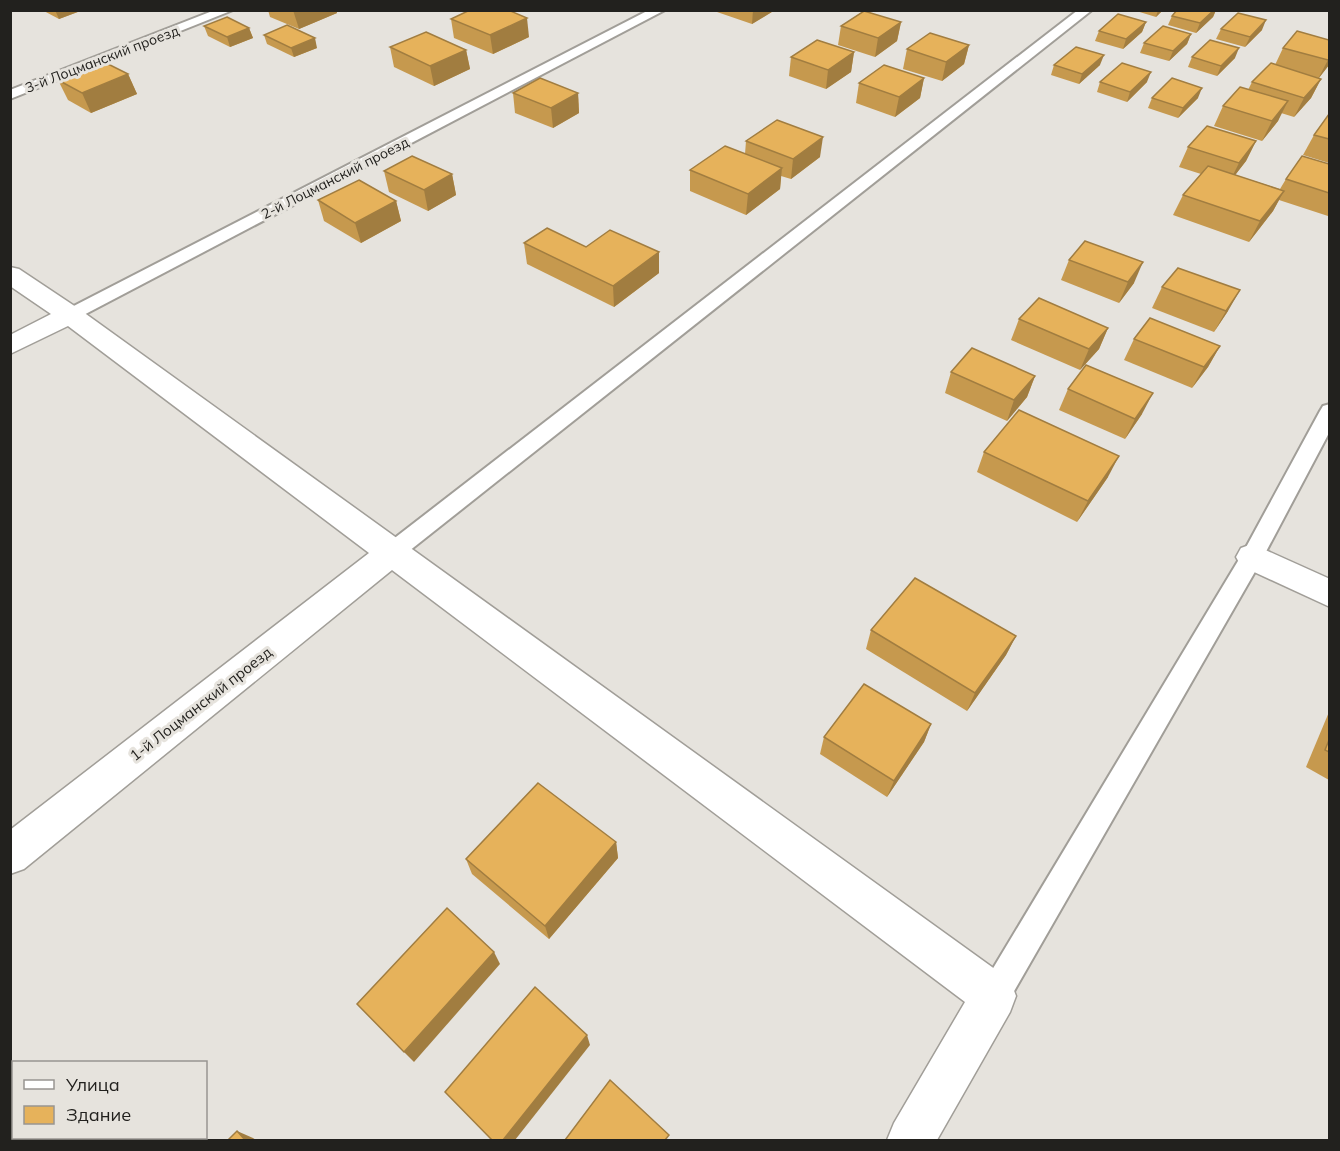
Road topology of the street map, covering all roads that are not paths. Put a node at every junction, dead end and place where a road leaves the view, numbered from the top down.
1 (227, 10) edge
2 (659, 10) edge
3 (1086, 10) edge
4 (10, 95) edge
5 (10, 274) edge
6 (70, 315) junction
7 (10, 346) edge
8 (1329, 411) edge
9 (391, 553) junction
10 (1252, 557) junction
11 (1329, 594) edge
12 (10, 855) edge
13 (994, 996) junction
14 (910, 1140) edge

1 - 4 lane, 3-й Лоцманский проезд
2 - 6 lane, 2-й Лоцманский проезд
3 - 9 lane
5 - 6 street
6 - 7 street, 2-й Лоцманский проезд
6 - 9 street
8 - 10 lane
9 - 12 street, 1-й Лоцманский проезд
9 - 13 street
10 - 11 street
10 - 13 lane
13 - 14 street

